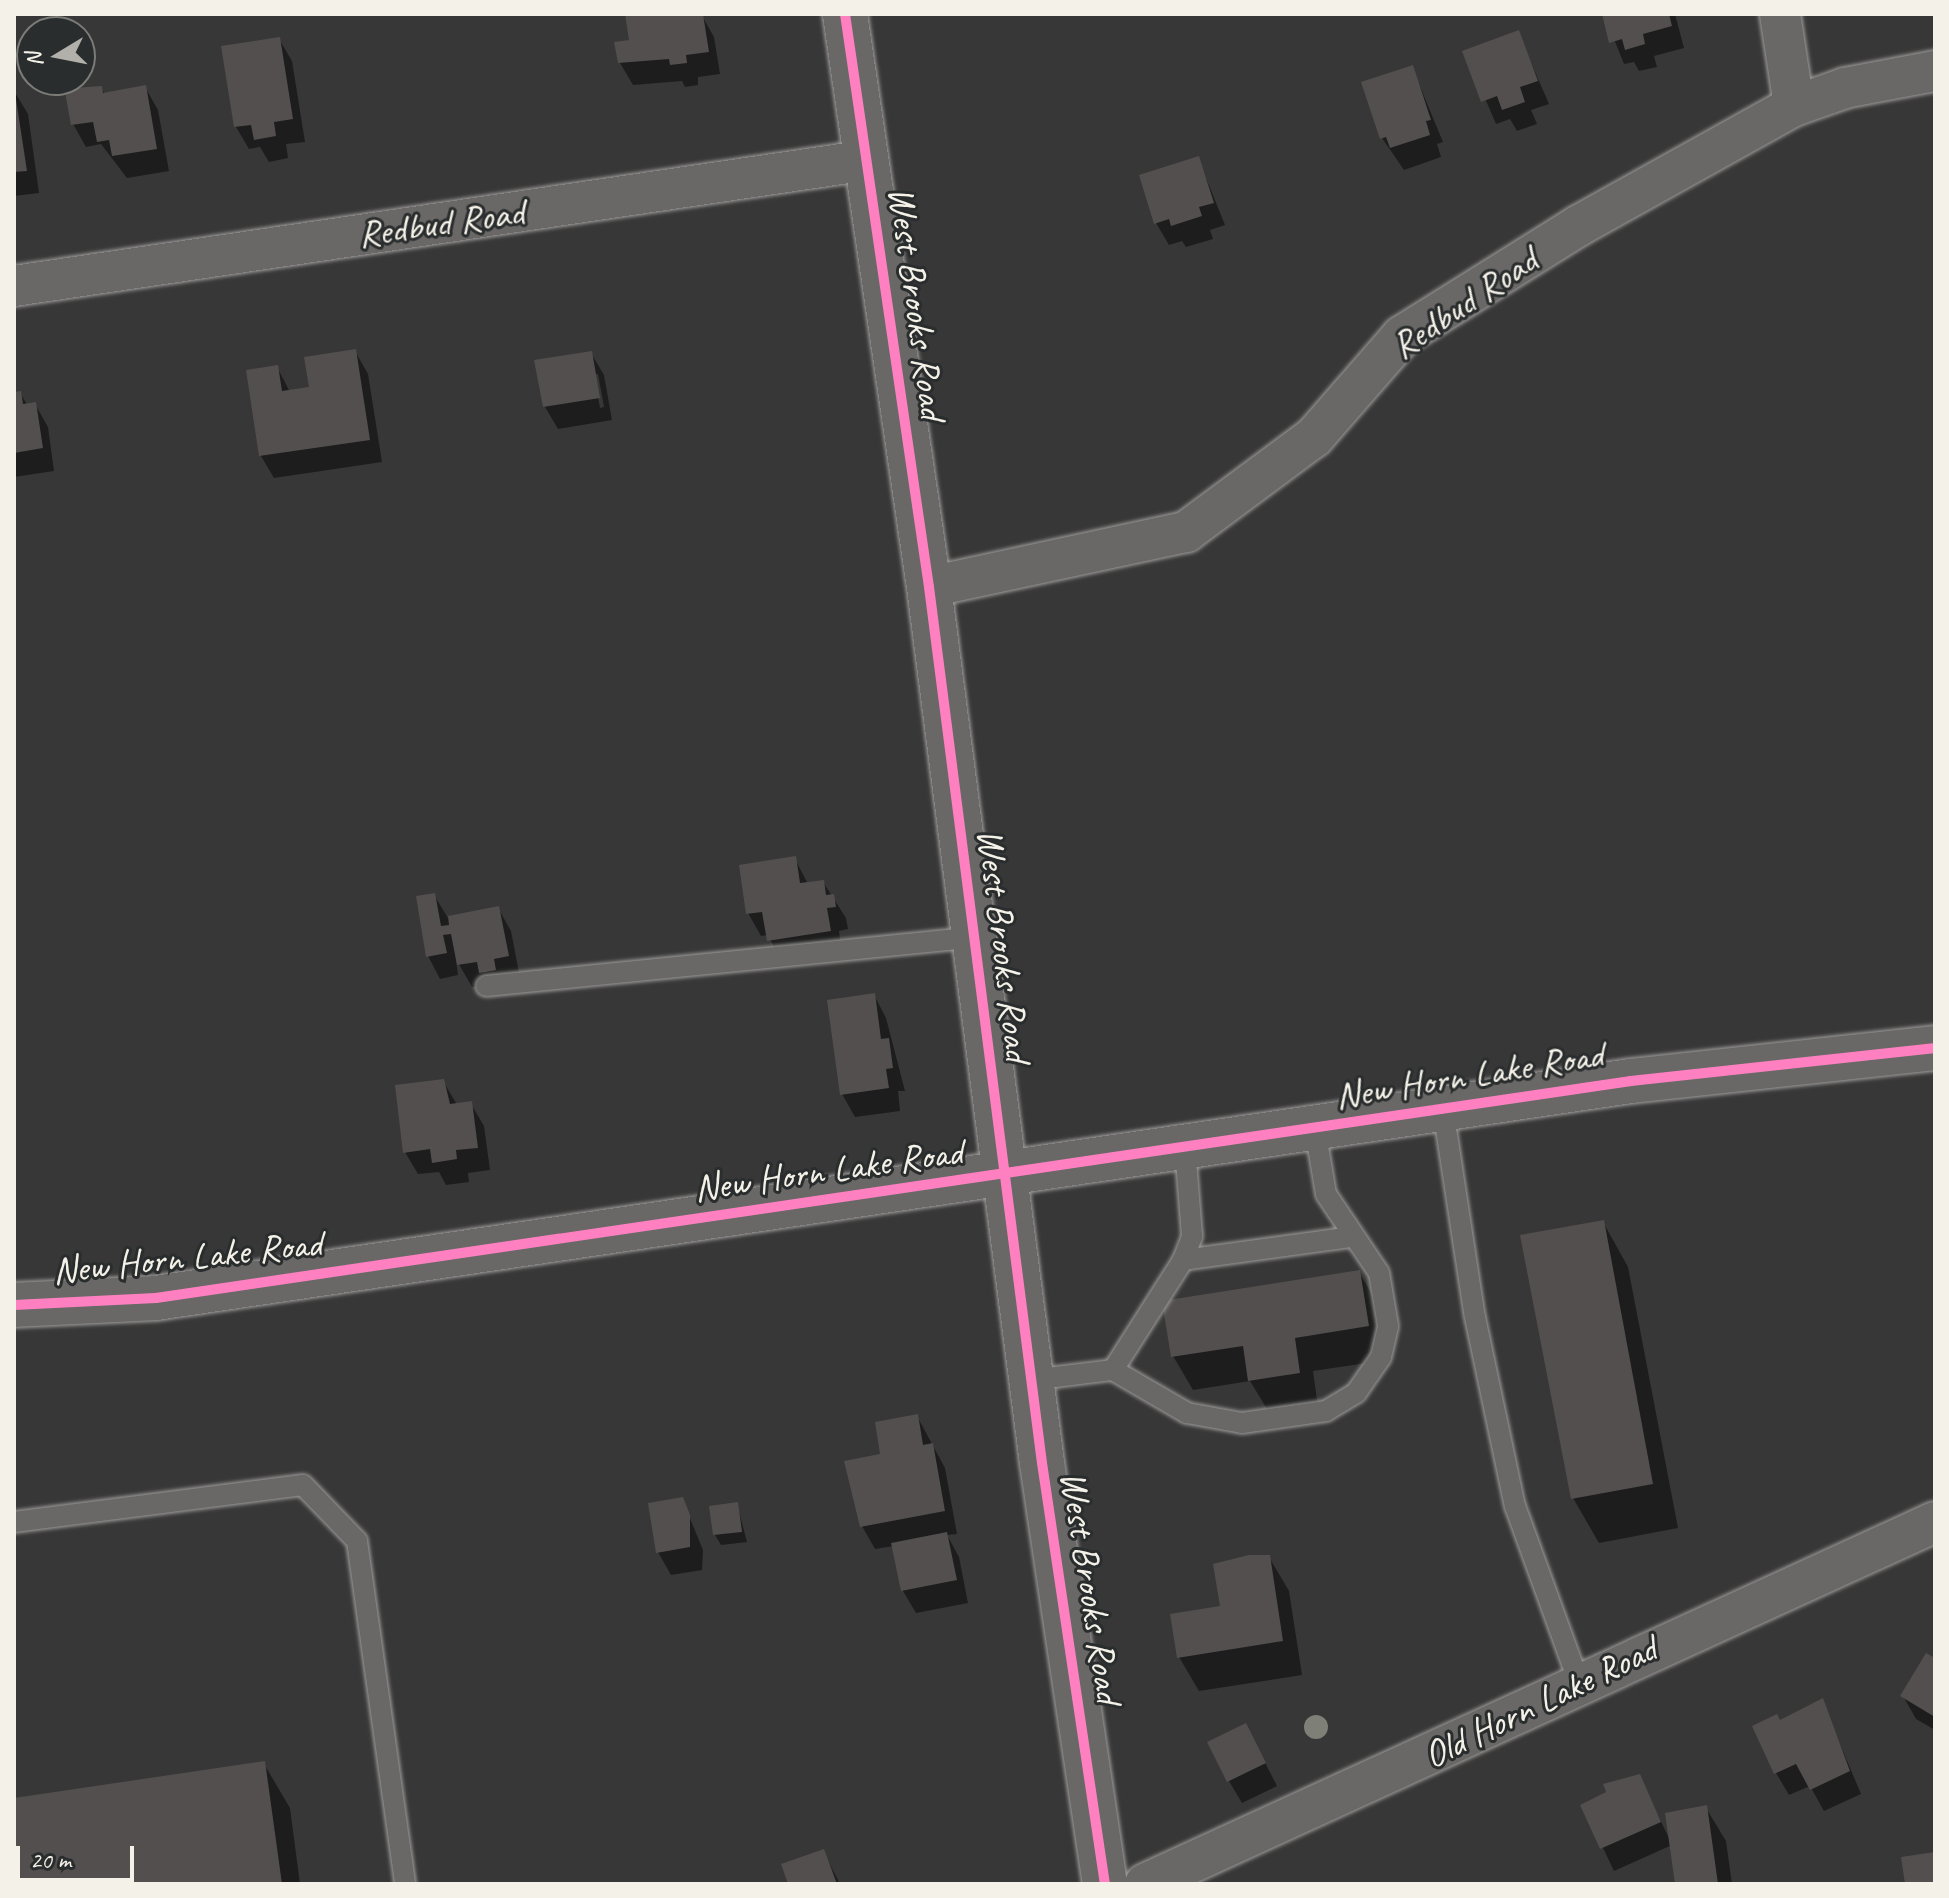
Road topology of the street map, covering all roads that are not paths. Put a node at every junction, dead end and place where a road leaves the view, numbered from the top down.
1 (845, 14) edge
2 (1780, 14) edge
3 (1935, 71) edge
4 (1794, 106) junction
5 (868, 160) junction
6 (14, 286) edge
7 (929, 587) junction
8 (973, 937) junction
9 (486, 986) dead end
10 (1935, 1048) edge
11 (1443, 1109) junction
12 (1315, 1129) junction
13 (1185, 1147) junction
14 (1003, 1176) junction
15 (1351, 1237) junction
16 (1183, 1260) junction
17 (14, 1305) edge
18 (1113, 1370) junction
19 (1031, 1380) junction
20 (14, 1522) edge
21 (1935, 1522) edge
22 (1579, 1683) junction
23 (405, 1884) edge
24 (1105, 1884) edge
25 (1145, 1884) edge

1 - 5 main road, West Brooks Road
2 - 4 street
3 - 4 street, Redbud Road
4 - 7 street, Redbud Road
5 - 6 street, Redbud Road
5 - 7 main road, West Brooks Road
7 - 8 main road, West Brooks Road
8 - 9 lane
8 - 14 main road, West Brooks Road
10 - 11 main road, New Horn Lake Road
11 - 12 main road, New Horn Lake Road
11 - 22 lane
12 - 13 main road, New Horn Lake Road
12 - 15 lane
13 - 14 main road, New Horn Lake Road
13 - 16 lane
14 - 17 main road, New Horn Lake Road
14 - 19 main road, West Brooks Road
15 - 16 lane
15 - 18 lane
16 - 18 lane
18 - 19 lane
19 - 24 main road, West Brooks Road
20 - 23 lane
21 - 22 street, Old Horn Lake Road
22 - 25 street, Old Horn Lake Road

